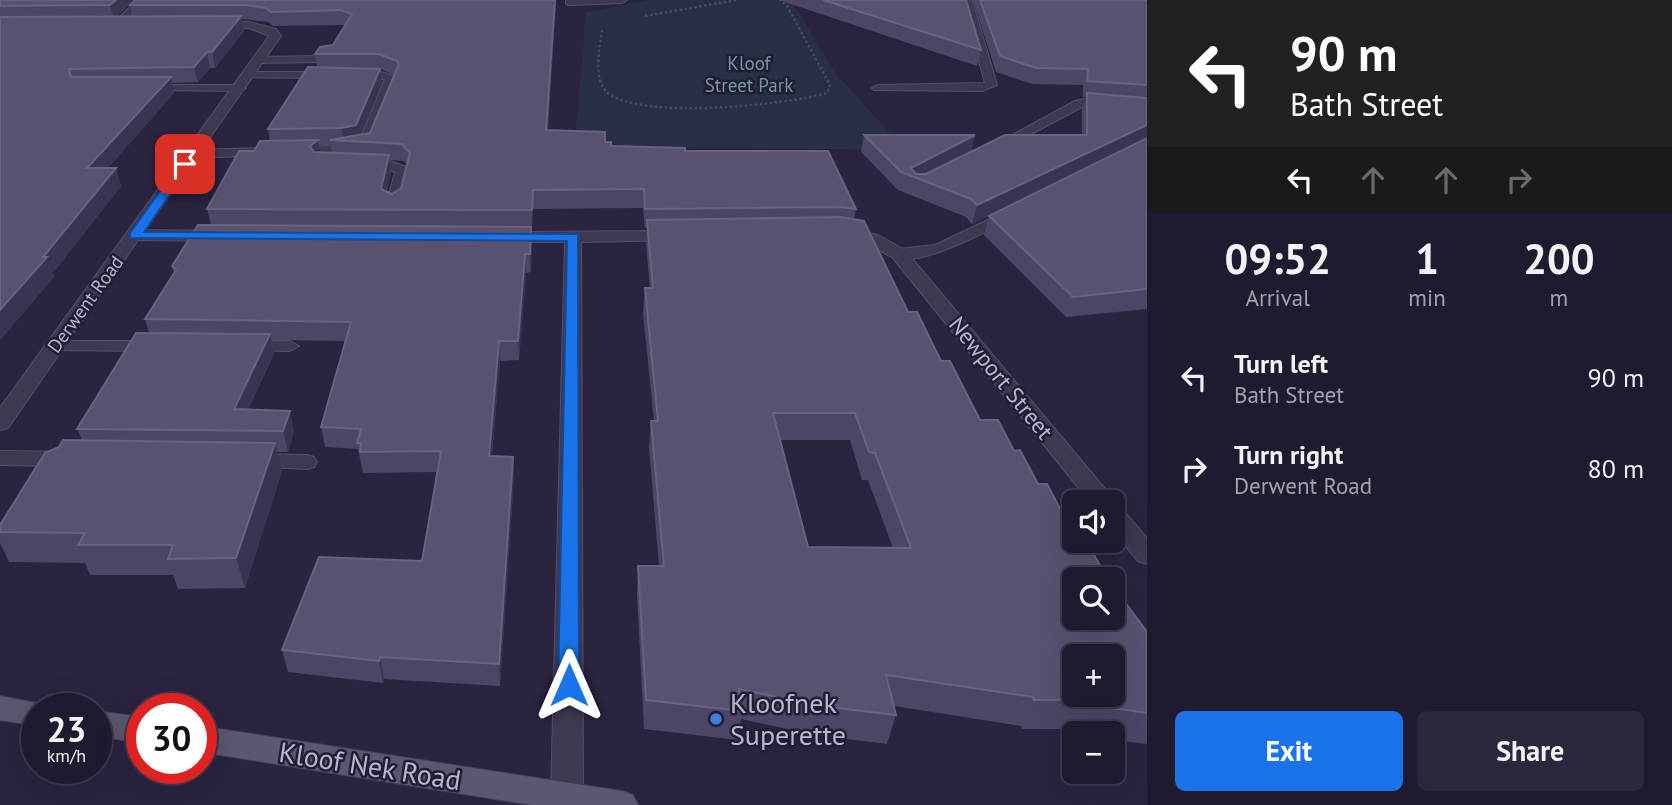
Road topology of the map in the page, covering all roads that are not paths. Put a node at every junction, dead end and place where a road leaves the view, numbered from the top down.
1 (143, 0) edge
2 (622, 0) edge
3 (967, 0) edge
4 (569, 2) dead end
5 (144, 25) edge
6 (194, 25) edge
7 (342, 37) edge
8 (260, 60) junction
9 (244, 82) junction
10 (136, 88) edge
11 (878, 88) dead end
12 (1147, 108) edge
13 (986, 152) edge
14 (279, 158) junction
15 (189, 159) junction
16 (393, 206) edge
17 (1024, 206) edge
18 (836, 233) edge
19 (135, 235) junction
20 (698, 235) edge
21 (231, 236) edge
22 (491, 237) edge
23 (573, 237) junction
24 (899, 254) junction
25 (55, 346) junction
26 (169, 346) edge
27 (223, 346) edge
28 (290, 346) dead end
29 (0, 423) edge
30 (0, 458) edge
31 (94, 459) edge
32 (240, 461) edge
33 (307, 462) dead end
34 (1093, 490) edge
35 (1125, 528) edge
36 (1147, 555) edge
37 (0, 708) edge
38 (21, 711) edge
39 (217, 742) edge
40 (567, 797) junction
41 (622, 805) edge

1 - 5 street
2 - 4 lane
3 - 11 lane
6 - 8 street, Derwent Road
7 - 8 lane
8 - 9 street, Derwent Road
9 - 10 lane
9 - 14 lane
9 - 15 street, Derwent Road
12 - 13 lane
14 - 15 lane
14 - 16 lane
15 - 19 street, Derwent Road
17 - 24 lane
18 - 24 street
19 - 21 street
19 - 25 street, Derwent Road
20 - 23 street
22 - 23 street
23 - 40 street
24 - 34 street, Newport Street
25 - 26 lane
25 - 29 street, Derwent Road
27 - 28 lane
30 - 31 lane
32 - 33 lane
35 - 36 street
37 - 38 main road
39 - 40 main road, Kloof Nek Road
40 - 41 main road, Kloof Nek Road

